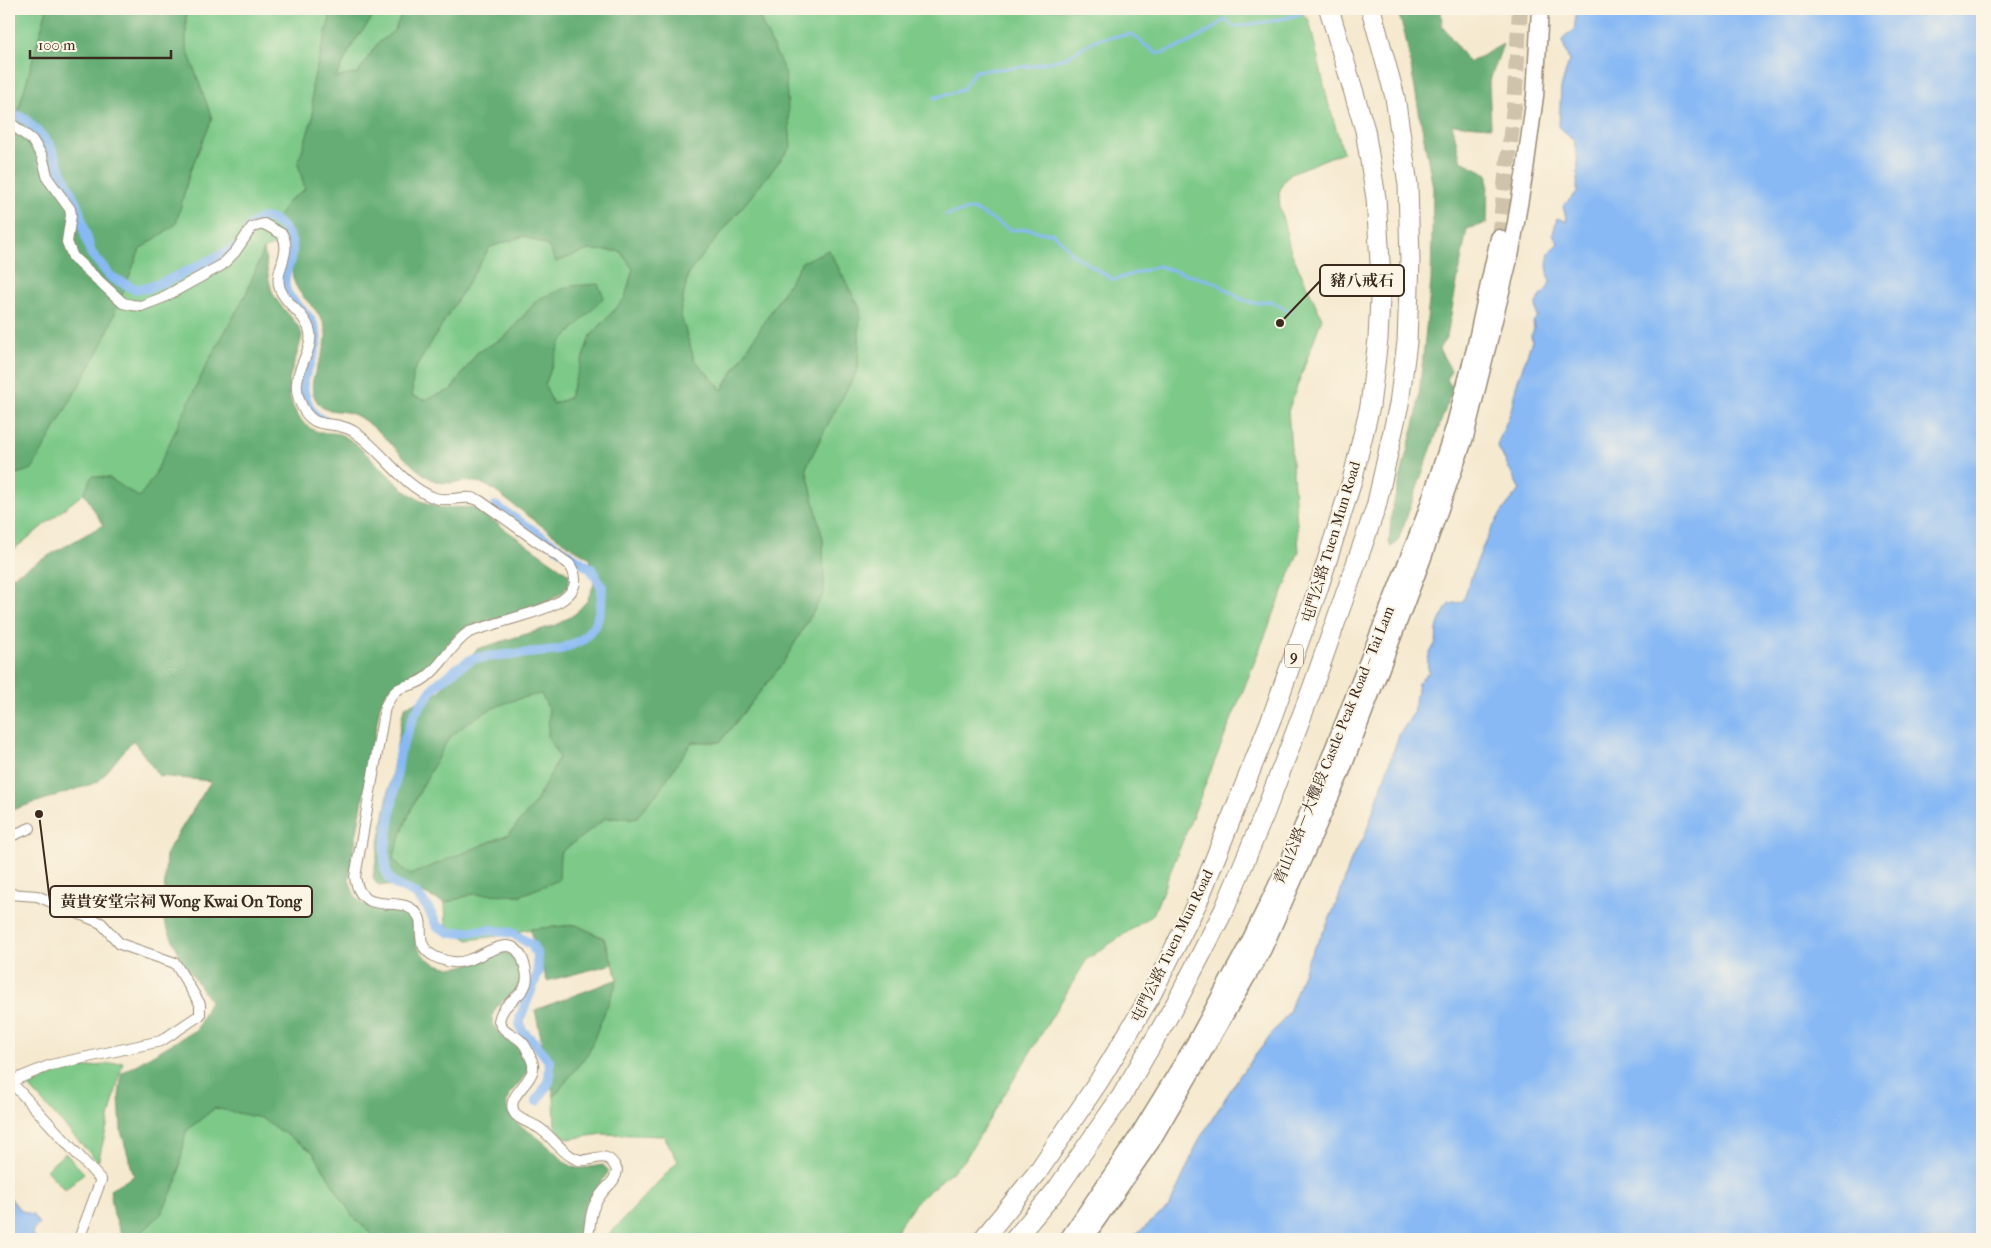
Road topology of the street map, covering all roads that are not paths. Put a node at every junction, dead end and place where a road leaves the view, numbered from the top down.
1 (1329, 9) edge
2 (1371, 9) edge
3 (1540, 9) edge
4 (9, 122) edge
5 (1499, 238) tunnel mouth
6 (1415, 558) junction
7 (30, 828) dead end
8 (9, 837) edge
9 (9, 894) edge
10 (10, 1082) edge
11 (79, 1239) edge
12 (587, 1239) edge
13 (983, 1239) edge
14 (1015, 1239) edge
15 (1068, 1239) edge
16 (1084, 1239) edge

1 - 13 highway, 屯門公路 Tuen Mun Road / 9
2 - 14 highway, 屯門公路 Tuen Mun Road / 9
3 - 6 main road
4 - 12 street
5 - 6 main road
6 - 15 main road, 青山公路－大欖段 Castle Peak Road – Tai Lam
6 - 16 main road, 青山公路－大欖段 Castle Peak Road – Tai Lam
7 - 8 street
9 - 10 street
10 - 11 street

